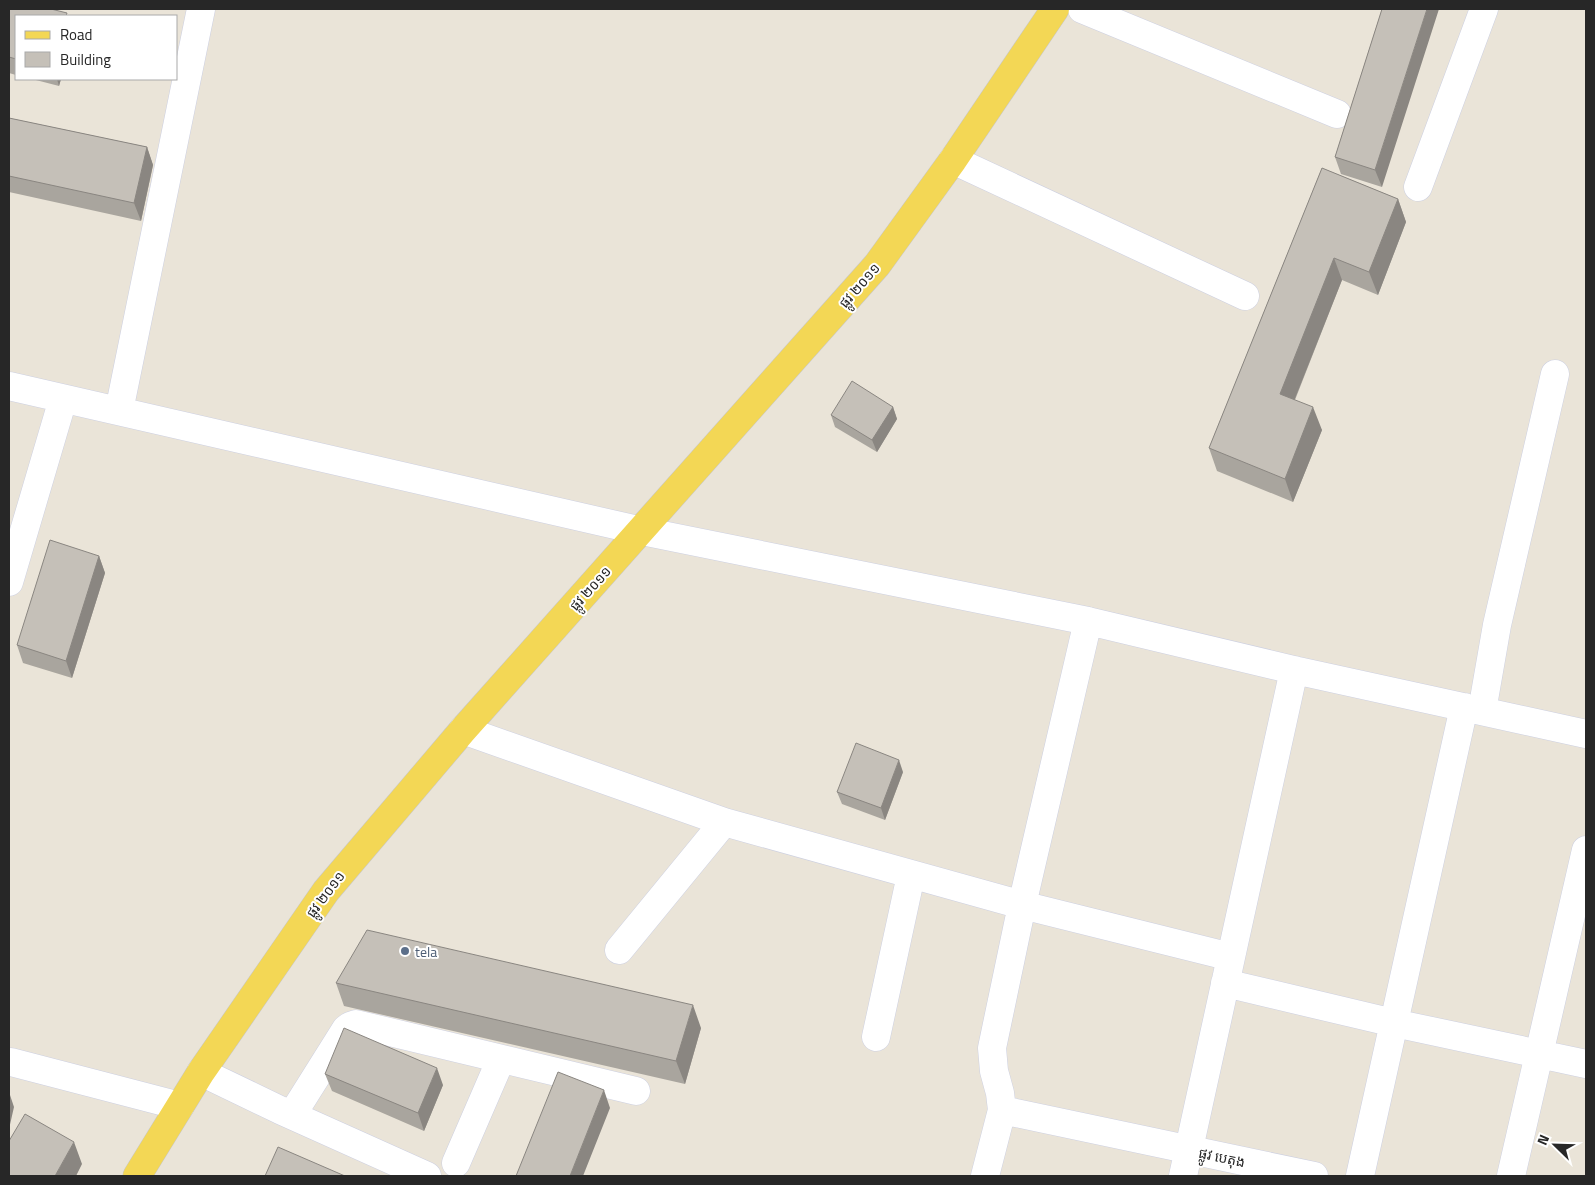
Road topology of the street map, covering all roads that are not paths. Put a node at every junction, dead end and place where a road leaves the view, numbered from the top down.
1 (201, 9) edge
2 (1055, 9) edge
3 (1082, 9) edge
4 (1484, 9) edge
5 (1337, 114) dead end
6 (953, 160) junction
7 (1418, 187) dead end
8 (1245, 296) dead end
9 (1555, 374) dead end
10 (9, 386) edge
11 (63, 399) junction
12 (119, 411) junction
13 (642, 530) junction
14 (9, 582) edge
15 (1088, 621) junction
16 (1294, 670) junction
17 (1473, 709) junction
18 (463, 730) junction
19 (1586, 734) edge
20 (724, 822) junction
21 (1586, 850) edge
22 (911, 874) junction
23 (1022, 905) junction
24 (618, 950) dead end
25 (1228, 970) junction
26 (1394, 1023) junction
27 (876, 1037) dead end
28 (1540, 1054) junction
29 (501, 1059) junction
30 (10, 1062) dead end
31 (1586, 1064) edge
32 (201, 1072) junction
33 (636, 1090) dead end
34 (180, 1106) junction
35 (1002, 1110) junction
36 (292, 1115) junction
37 (1188, 1150) junction
38 (462, 1170) edge
39 (137, 1176) edge
40 (427, 1176) edge
41 (431, 1176) edge
42 (986, 1176) edge
43 (1182, 1176) edge
44 (1314, 1176) edge
45 (1360, 1176) edge
46 (1511, 1176) edge

1 - 12 street
2 - 6 main road, ផ្លូវ ២០១១
3 - 5 street
4 - 7 street
6 - 8 street
6 - 13 main road, ផ្លូវ ២០១១
9 - 17 street
10 - 11 street
11 - 12 street
11 - 14 street
12 - 13 street
13 - 15 street
13 - 18 main road, ផ្លូវ ២០១១
15 - 16 street
15 - 23 street
16 - 17 street
16 - 25 street
17 - 19 street
17 - 26 street
18 - 20 street
18 - 32 main road, ផ្លូវ ២០១១
20 - 22 street
20 - 24 street
21 - 28 street
22 - 23 street
22 - 27 street
23 - 25 street
23 - 35 street
25 - 26 street
25 - 37 street
26 - 28 street
26 - 45 street
28 - 31 street
28 - 46 street
29 - 33 street
29 - 36 street
29 - 38 street
30 - 34 street
32 - 34 main road, ផ្លូវ ២០១១
32 - 36 street
34 - 39 main road, ផ្លូវ ២០១១
35 - 37 street, ផ្លូវ បេតុង
35 - 42 street
36 - 40 street
37 - 43 street
37 - 44 street, ផ្លូវ បេតុង
38 - 41 street

